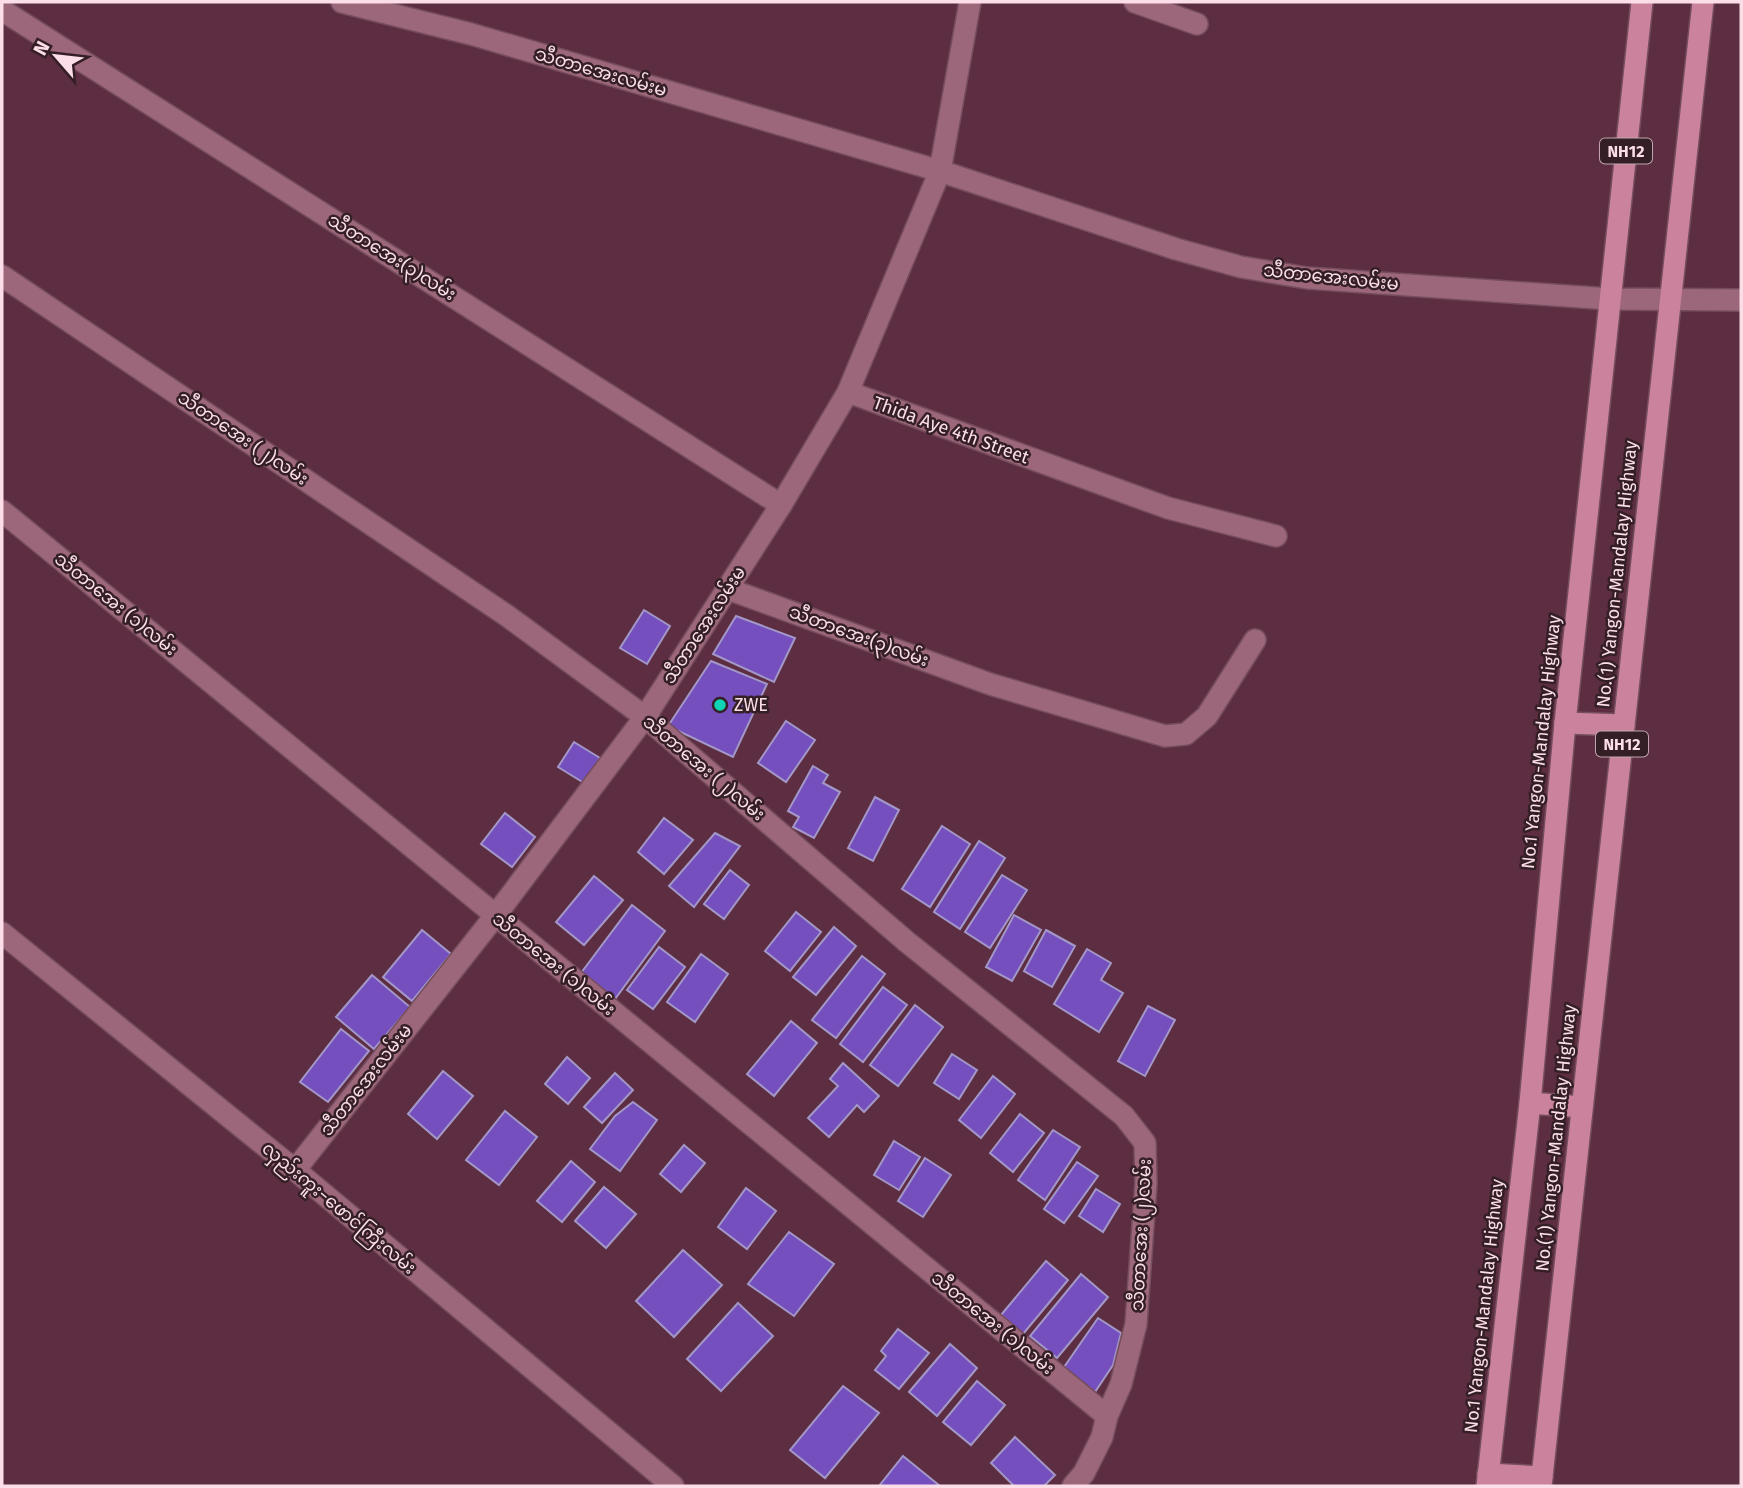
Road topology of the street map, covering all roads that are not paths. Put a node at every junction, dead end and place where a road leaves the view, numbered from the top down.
1 (342, 2) edge
2 (970, 2) edge
3 (1135, 2) edge
4 (1642, 2) edge
5 (1703, 2) edge
6 (2, 10) edge
7 (1197, 24) dead end
8 (940, 171) junction
9 (2, 275) edge
10 (1610, 299) junction
11 (1670, 299) junction
12 (1741, 300) edge
13 (848, 392) junction
14 (781, 505) junction
15 (2, 511) edge
16 (1276, 536) dead end
17 (728, 589) junction
18 (1255, 640) dead end
19 (645, 717) junction
20 (1565, 723) junction
21 (1624, 725) junction
22 (495, 916) junction
23 (2, 933) edge
24 (1530, 1103) junction
25 (1583, 1107) junction
26 (295, 1170) junction
27 (1107, 1416) junction
28 (1488, 1480) edge
29 (1542, 1482) edge
30 (673, 1486) edge
31 (1073, 1486) edge

1 - 8 street, သီတာအေးလမ်းမ
2 - 8 street, သီတာအေးလမ်းမ
3 - 7 street
4 - 10 highway, No.1 Yangon-Mandalay Highway / NH12
5 - 11 highway, No.(1) Yangon-Mandalay Highway / NH12
6 - 14 street, သီတာအေး(၃)လမ်း
8 - 10 street, သီတာအေးလမ်းမ
8 - 13 street, သီတာအေးလမ်းမ
9 - 19 street, သီတာအေး (၂)လမ်း
10 - 11 street, သီတာအေးလမ်းမ
10 - 20 highway, No.1 Yangon-Mandalay Highway / NH12
11 - 12 street, သီတာအေးလမ်းမ
11 - 21 highway, No.(1) Yangon-Mandalay Highway / NH12
13 - 14 street, သီတာအေးလမ်းမ
13 - 16 street, Thida Aye 4th Street
14 - 17 street, သီတာအေးလမ်းမ
15 - 22 street, သီတာအေး (၁)လမ်း
17 - 18 street, သီတာအေး(၃)လမ်း
17 - 19 street, သီတာအေးလမ်းမ
19 - 22 street, သီတာအေးလမ်းမ
19 - 27 street, သီတာအေး (၂)လမ်း
20 - 21 highway
20 - 24 highway, No.1 Yangon-Mandalay Highway / NH12
21 - 25 highway, No.(1) Yangon-Mandalay Highway / NH12
22 - 26 street, သီတာအေးလမ်းမ
22 - 27 street, သီတာအေး (၁)လမ်း
23 - 26 street, လှည်းကူး−ဖောင်ကြီးလမ်း
24 - 25 highway
24 - 28 highway, No.1 Yangon-Mandalay Highway / NH12
25 - 29 highway, No.(1) Yangon-Mandalay Highway / NH12
26 - 30 street, လှည်းကူး−ဖောင်ကြီးလမ်း
27 - 31 street, သီတာအေး (၂)လမ်း
28 - 29 highway

